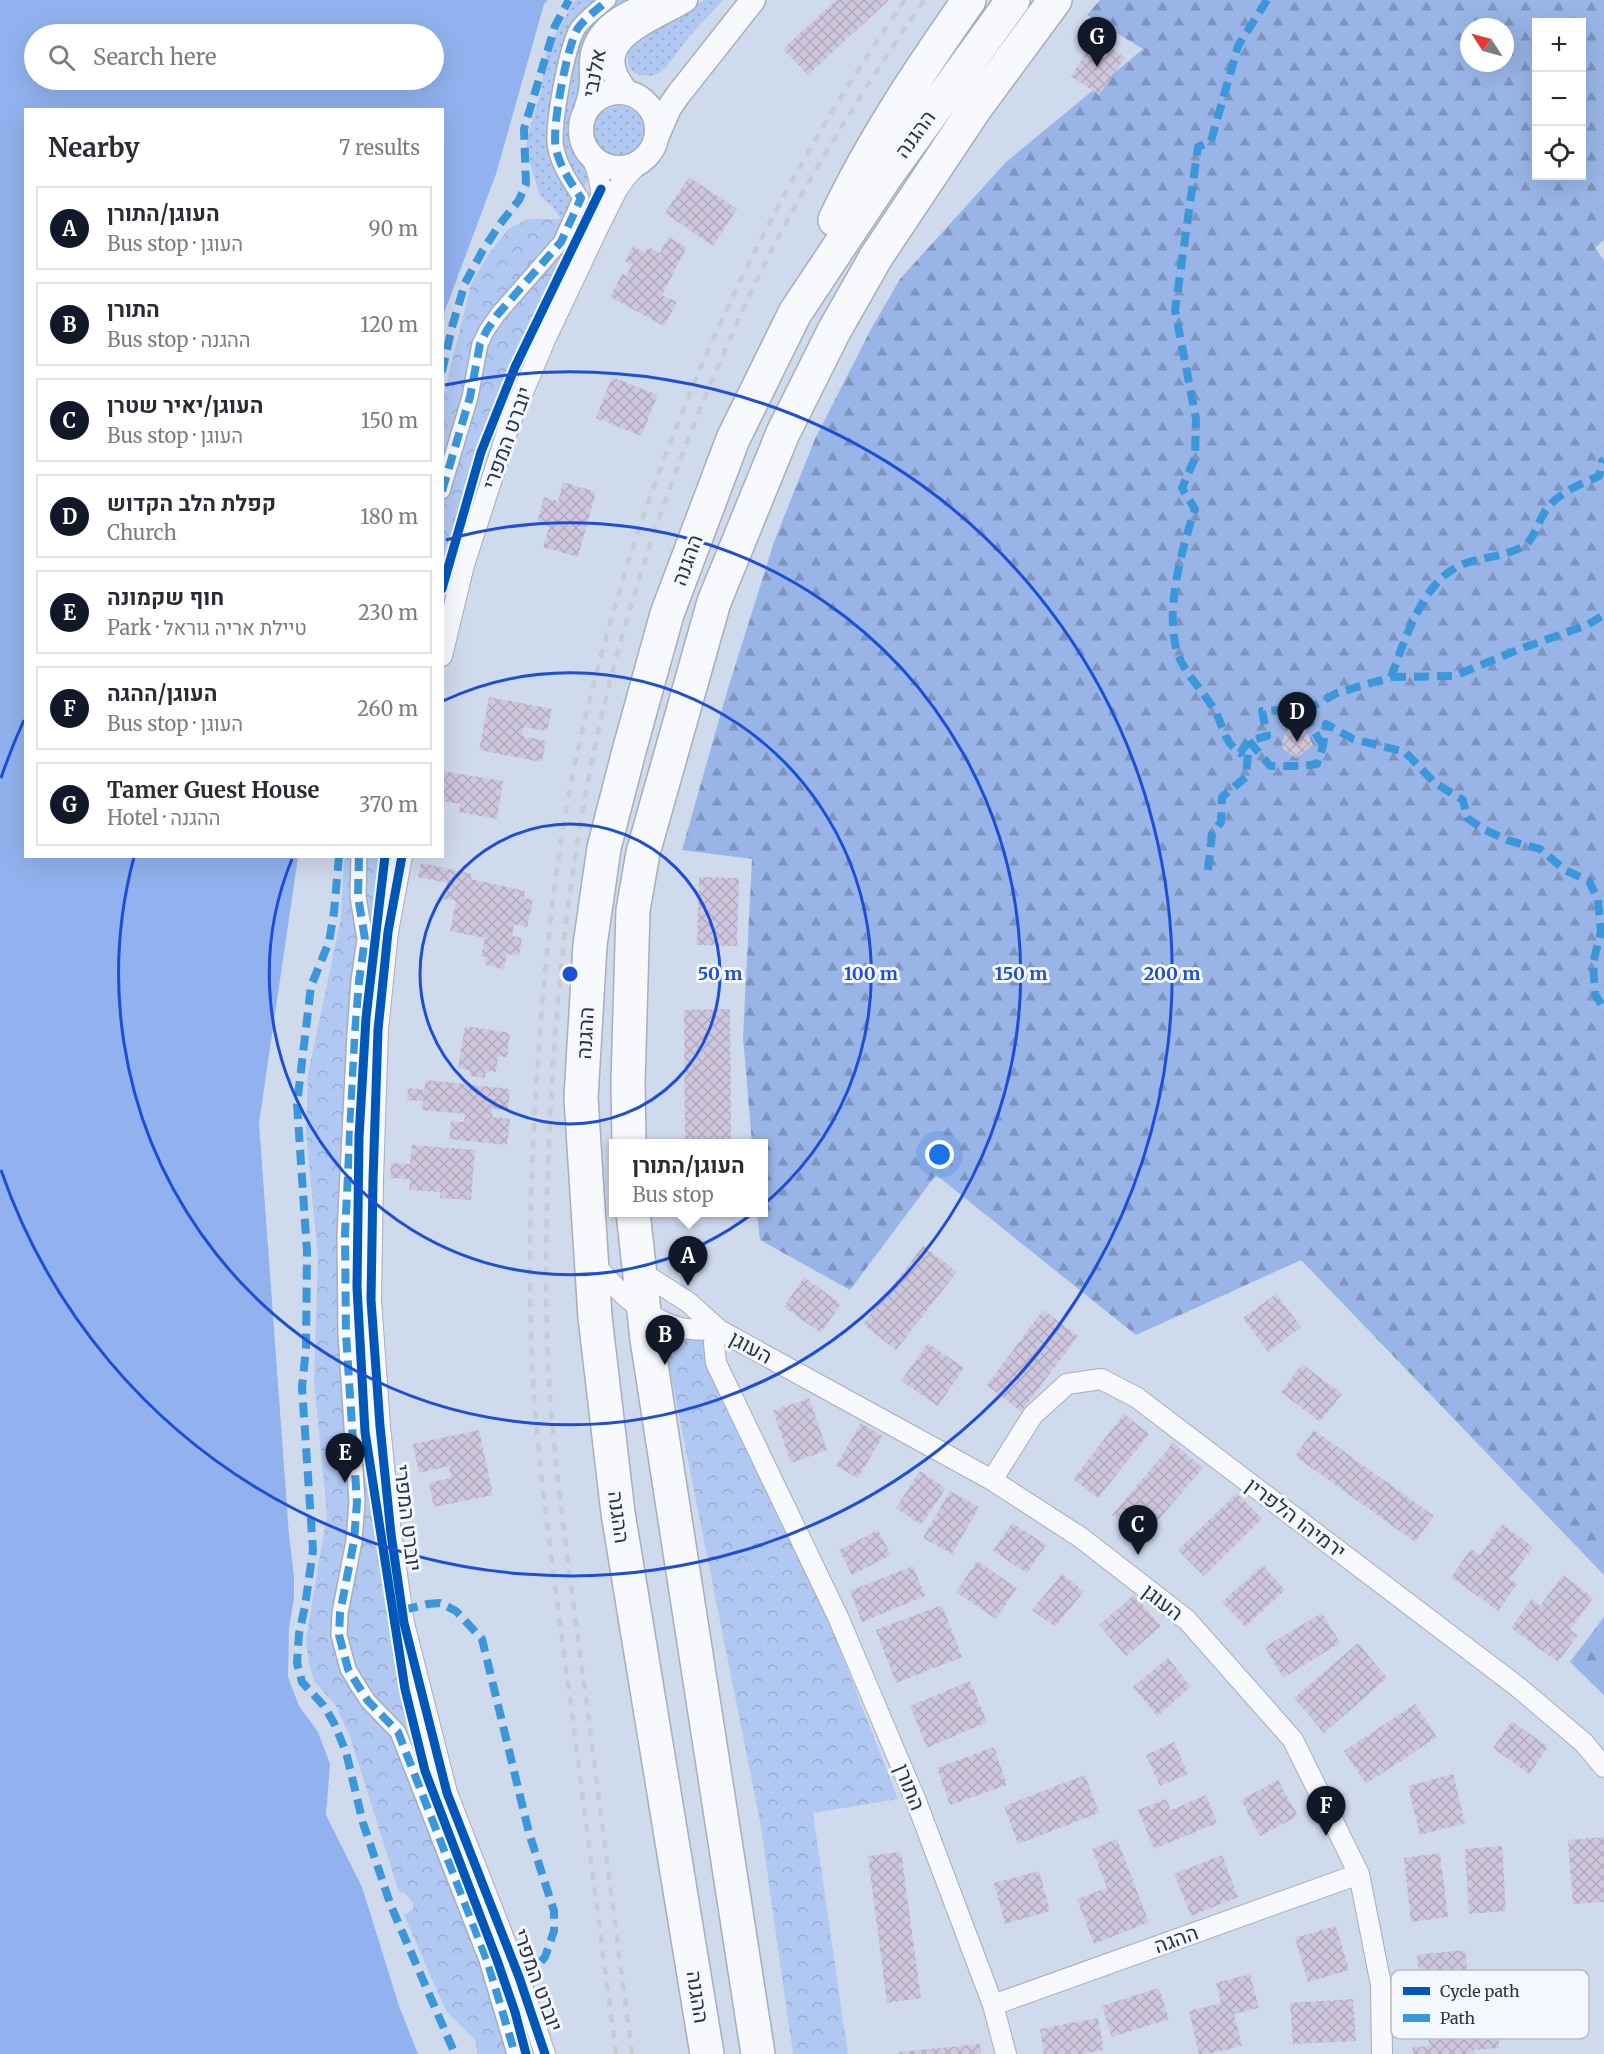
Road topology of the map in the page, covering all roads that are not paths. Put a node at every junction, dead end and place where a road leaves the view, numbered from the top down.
1 (608, 0) edge
2 (662, 0) edge
3 (685, 0) edge
4 (753, 0) edge
5 (969, 0) edge
6 (1013, 0) edge
7 (1055, 0) edge
8 (1072, 0) edge
9 (632, 94) junction
10 (586, 110) junction
11 (974, 110) junction
12 (658, 133) junction
13 (592, 158) junction
14 (639, 163) junction
15 (598, 228) junction
16 (795, 313) junction
17 (444, 484) edge
18 (444, 648) edge
19 (359, 858) edge
20 (402, 858) edge
21 (629, 1139) edge
22 (633, 1217) edge
23 (591, 1261) junction
24 (638, 1270) junction
25 (643, 1310) junction
26 (719, 1330) junction
27 (992, 1480) junction
28 (1604, 1767) edge
29 (1359, 1874) junction
30 (993, 2005) junction
31 (515, 2054) edge
32 (545, 2054) edge
33 (707, 2054) edge
34 (758, 2054) edge
35 (1006, 2054) edge
36 (1382, 2054) edge

1 - 17 street
2 - 10 street, אלנבי
3 - 9 street, אלנבי
4 - 9 street
4 - 12 street
5 - 16 highway
6 - 16 highway, ההגנה
7 - 11 highway, ההגנה
8 - 11 highway
9 - 10 street
9 - 12 street
10 - 13 street
11 - 21 highway, ההגנה
12 - 14 street
13 - 14 street
13 - 15 street, יוברט המפרי
14 - 15 street, יוברט המפרי
15 - 18 street, יוברט המפרי
16 - 23 highway, ההגנה
19 - 31 street
20 - 32 street, יוברט המפרי
22 - 24 highway
23 - 25 street, העוגן
23 - 33 highway, ההגנה
24 - 25 highway
24 - 26 street, העוגן
25 - 26 street, העוגן
25 - 34 highway
26 - 27 street, העוגן
26 - 30 street, התורן
27 - 28 street, ירמיהו הלפרין
27 - 29 street, העוגן
29 - 30 street, ההגה
29 - 36 street, העוגן
30 - 35 street, התורן

